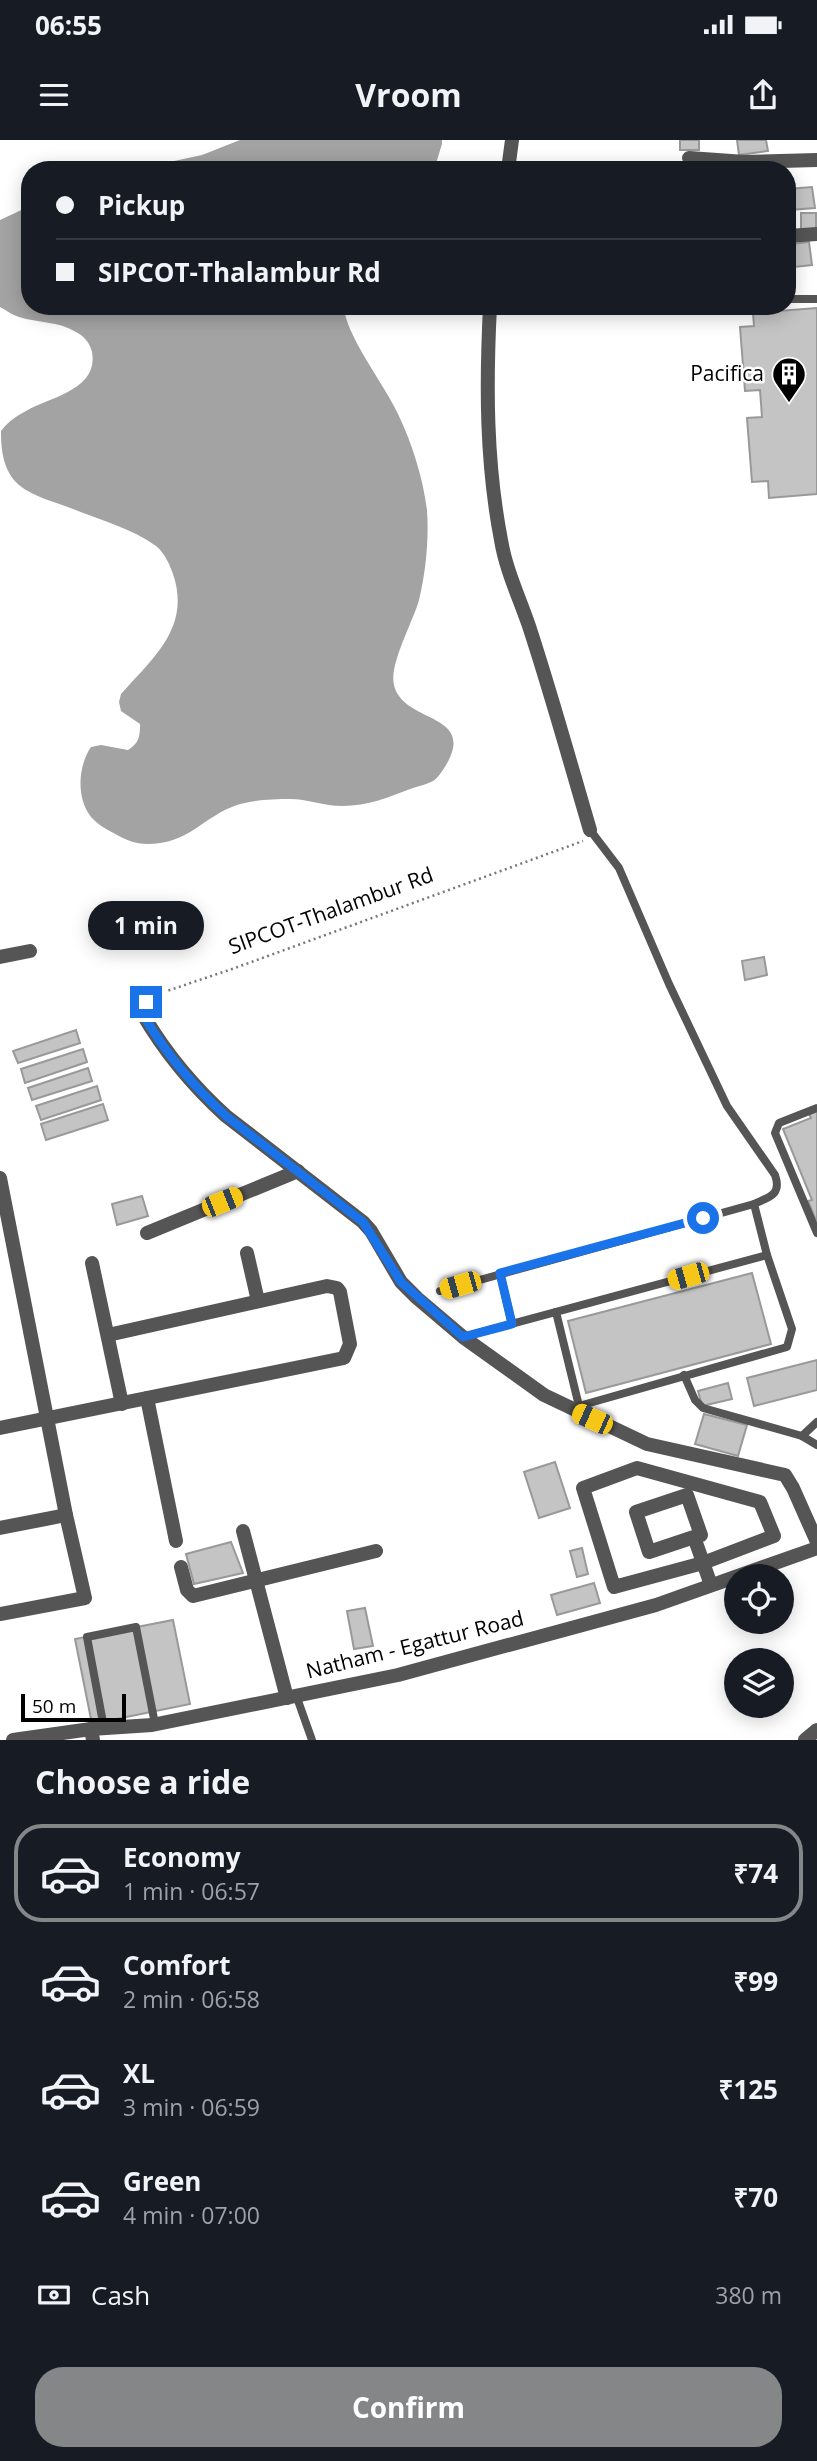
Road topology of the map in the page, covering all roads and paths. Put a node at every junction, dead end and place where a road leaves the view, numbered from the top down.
1 (512, 140) edge
2 (689, 158) dead end
3 (817, 160) edge
4 (509, 161) edge
5 (731, 161) edge
6 (781, 161) edge
7 (817, 234) edge
8 (796, 235) edge
9 (796, 299) edge
10 (817, 299) edge
11 (490, 315) edge
12 (590, 830) junction
13 (30, 951) dead end
14 (0, 957) edge
15 (146, 1002) joint
16 (817, 1108) edge
17 (298, 1171) junction
18 (0, 1178) edge
19 (754, 1204) junction
20 (147, 1233) dead end
21 (817, 1233) edge
22 (247, 1253) dead end
23 (767, 1255) junction
24 (92, 1263) dead end
25 (500, 1273) junction
26 (440, 1291) dead end
27 (258, 1301) junction
28 (556, 1312) junction
29 (512, 1324) junction
30 (108, 1335) junction
31 (463, 1337) junction
32 (684, 1375) junction
33 (147, 1398) junction
34 (122, 1404) junction
35 (48, 1419) junction
36 (817, 1422) edge
37 (0, 1429) edge
38 (802, 1436) junction
39 (817, 1445) edge
40 (66, 1515) junction
41 (0, 1528) edge
42 (243, 1531) dead end
43 (694, 1537) junction
44 (176, 1541) dead end
45 (817, 1542) edge
46 (817, 1548) edge
47 (376, 1551) dead end
48 (703, 1563) junction
49 (181, 1567) dead end
50 (255, 1580) junction
51 (711, 1585) junction
52 (0, 1614) edge
53 (291, 1696) junction
54 (155, 1724) junction
55 (817, 1730) edge
56 (96, 1733) edge
57 (13, 1740) edge
58 (312, 1740) edge
59 (805, 1740) edge

1 - 4 street
2 - 5 street
3 - 6 street
7 - 8 street
9 - 10 lane
11 - 12 street
12 - 15 path, SIPCOT-Thalambur Rd
12 - 19 lane
13 - 14 street
15 - 17 street
16 - 21 lane
17 - 20 street
17 - 31 street
18 - 35 street
19 - 23 lane
19 - 25 lane
22 - 27 street
23 - 28 lane
23 - 32 lane
24 - 30 street
25 - 26 lane
25 - 29 lane
27 - 30 street
27 - 33 street
28 - 29 lane
28 - 32 lane
29 - 31 lane
30 - 34 street
31 - 45 street
32 - 38 lane
33 - 34 street
33 - 44 street
34 - 35 street
35 - 37 street
35 - 40 street
36 - 38 lane
38 - 39 lane
40 - 41 street
40 - 52 street
42 - 50 street
43 - 43 street
43 - 48 street
46 - 51 street, Natham - Egattur Road
47 - 50 street
48 - 48 street
48 - 51 street
49 - 50 street
50 - 53 street
51 - 53 street, Natham - Egattur Road
53 - 54 street, Natham - Egattur Road
53 - 58 lane
54 - 56 street, Natham - Egattur Road
54 - 56 lane
55 - 59 street
56 - 57 street, Natham - Egattur Road

